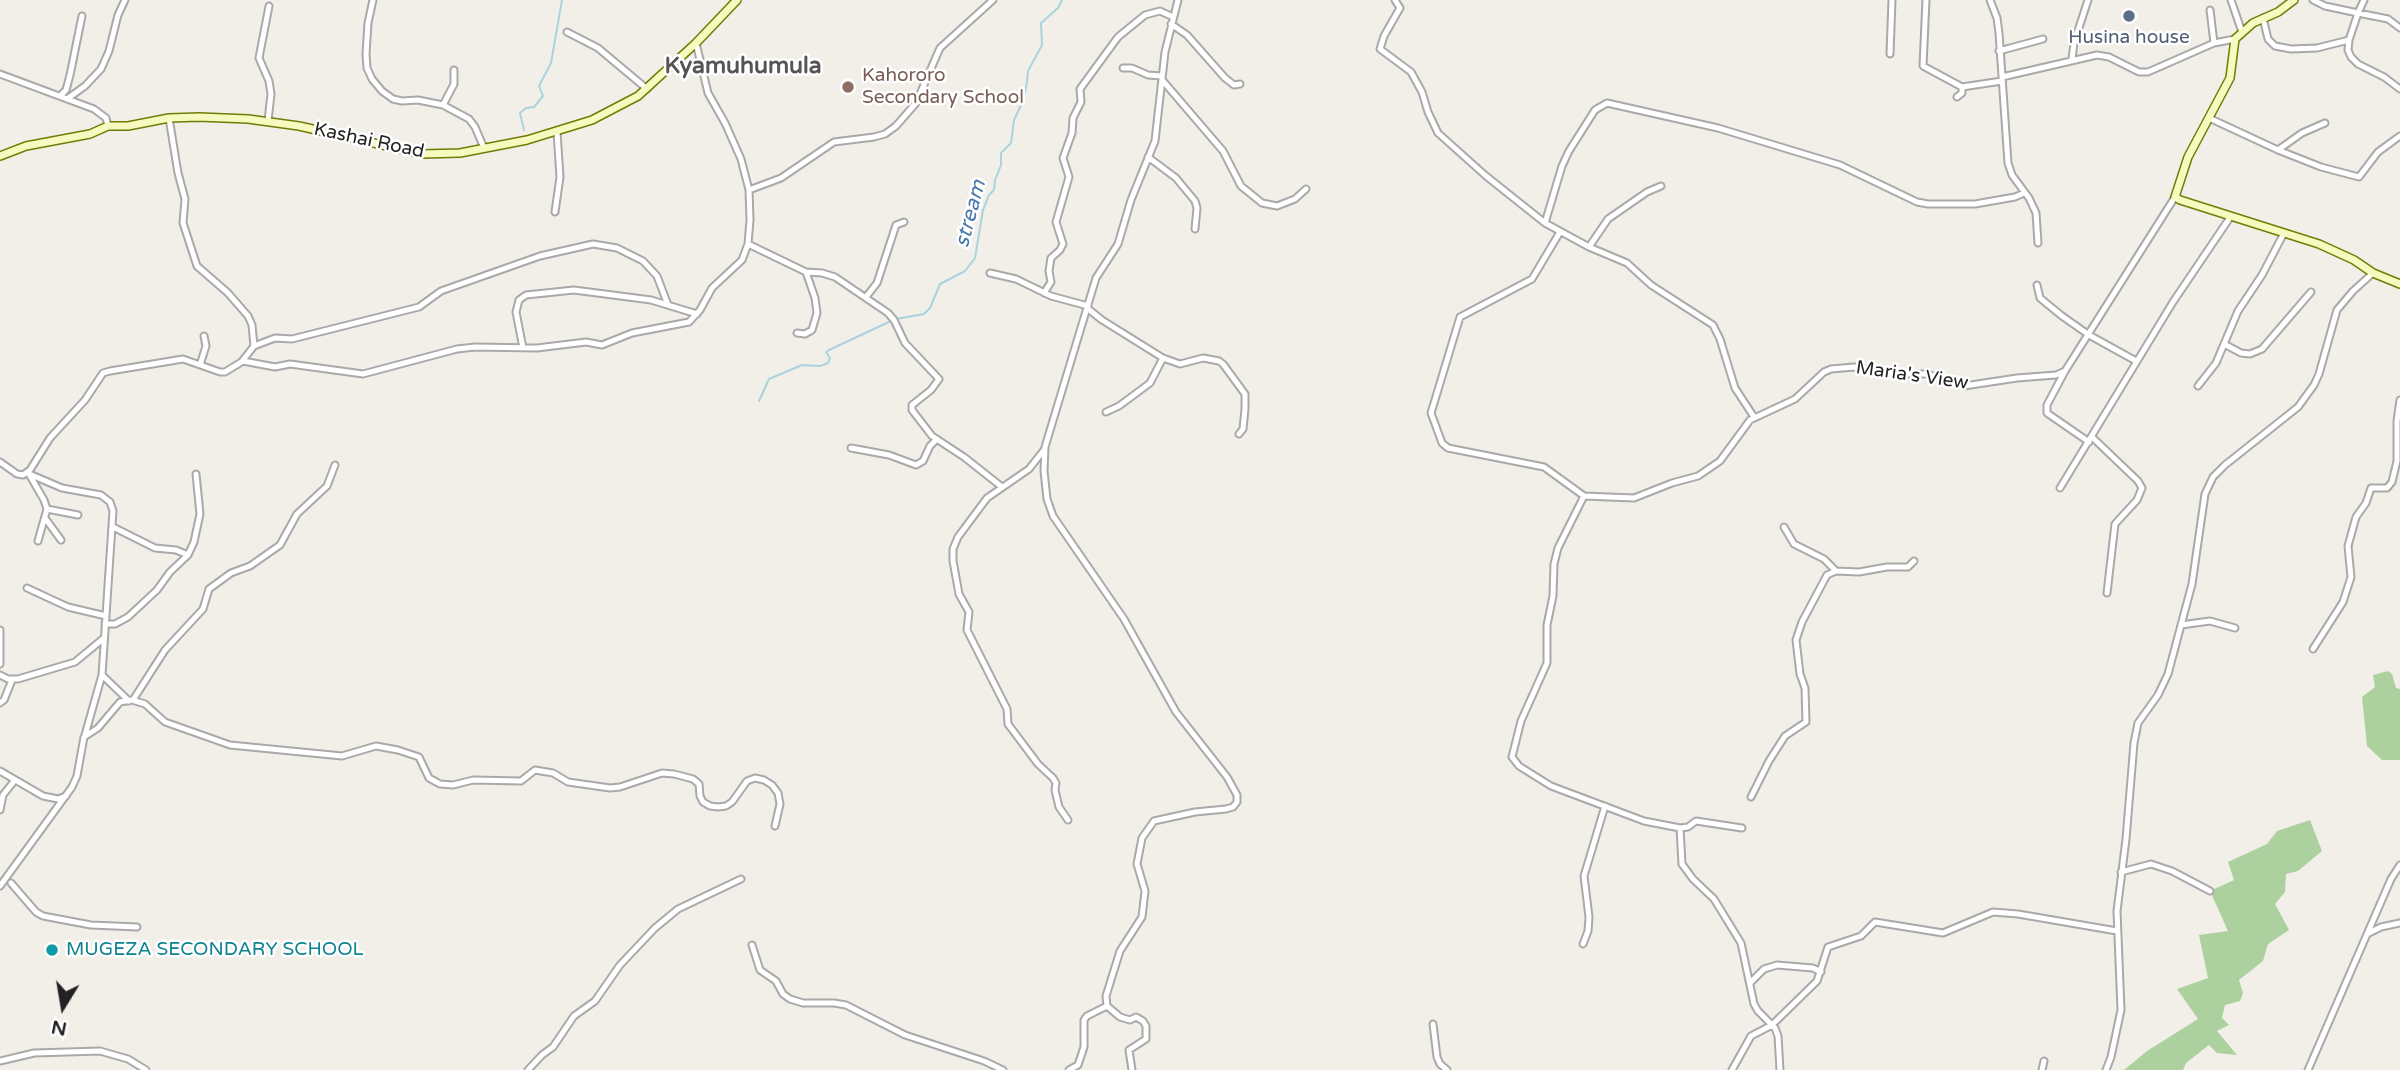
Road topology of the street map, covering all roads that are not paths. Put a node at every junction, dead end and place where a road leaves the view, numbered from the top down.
1 (125, 0) edge
2 (373, 0) edge
3 (737, 0) edge
4 (993, 0) edge
5 (1178, 0) edge
6 (1395, 0) edge
7 (1892, 0) edge
8 (1926, 0) edge
9 (1990, 0) edge
10 (2088, 0) edge
11 (2231, 0) edge
12 (2294, 0) edge
13 (2313, 0) edge
14 (2364, 0) edge
15 (269, 6) dead end
16 (2210, 10) dead end
17 (2358, 13) junction
18 (82, 16) dead end
19 (1173, 16) junction
20 (2263, 18) junction
21 (1171, 24) junction
22 (2400, 28) edge
23 (567, 32) dead end
24 (2242, 32) junction
25 (2235, 38) junction
26 (2043, 39) dead end
27 (2349, 40) junction
28 (696, 43) junction
29 (2214, 43) junction
30 (1999, 51) junction
31 (1890, 54) dead end
32 (2072, 60) junction
33 (1122, 68) dead end
34 (454, 70) dead end
35 (0, 74) edge
36 (1163, 79) junction
37 (2002, 79) junction
38 (1240, 84) dead end
39 (1962, 87) junction
40 (647, 89) junction
41 (2400, 89) edge
42 (61, 96) junction
43 (1957, 97) dead end
44 (67, 99) junction
45 (443, 105) junction
46 (169, 118) junction
47 (2209, 118) junction
48 (268, 121) junction
49 (2325, 123) dead end
50 (108, 126) junction
51 (557, 132) junction
52 (2400, 136) edge
53 (484, 148) junction
54 (2278, 150) junction
55 (0, 156) edge
56 (1148, 158) junction
57 (1661, 186) dead end
58 (1306, 189) dead end
59 (749, 190) junction
60 (2024, 193) junction
61 (2175, 197) junction
62 (555, 212) dead end
63 (2231, 216) junction
64 (904, 222) dead end
65 (1545, 223) junction
66 (1195, 229) dead end
67 (1560, 232) junction
68 (2284, 233) junction
69 (2038, 243) dead end
70 (748, 244) junction
71 (1589, 247) junction
72 (806, 272) junction
73 (990, 273) dead end
74 (2373, 273) junction
75 (2400, 284) edge
76 (2037, 285) dead end
77 (2311, 292) dead end
78 (1044, 293) junction
79 (866, 296) junction
80 (668, 305) junction
81 (1088, 307) junction
82 (697, 314) junction
83 (797, 333) dead end
84 (2089, 335) junction
85 (204, 336) dead end
86 (2224, 344) junction
87 (254, 345) junction
88 (523, 348) junction
89 (1163, 358) junction
90 (243, 360) junction
91 (2136, 361) junction
92 (200, 365) junction
93 (2065, 371) junction
94 (2199, 386) dead end
95 (2400, 400) edge
96 (1106, 412) dead end
97 (1754, 417) junction
98 (1239, 434) dead end
99 (937, 439) junction
100 (2090, 439) junction
101 (1045, 447) junction
102 (851, 448) dead end
103 (0, 462) edge
104 (335, 465) dead end
105 (28, 474) junction
106 (196, 474) dead end
107 (1002, 487) junction
108 (2060, 488) dead end
109 (1584, 496) junction
110 (47, 509) junction
111 (78, 515) dead end
112 (45, 518) junction
113 (113, 527) junction
114 (1784, 527) dead end
115 (61, 540) dead end
116 (38, 541) dead end
117 (188, 555) junction
118 (1914, 561) dead end
119 (1836, 571) junction
120 (27, 588) dead end
121 (2107, 593) dead end
122 (106, 616) junction
123 (105, 624) junction
124 (2181, 625) junction
125 (2235, 628) dead end
126 (0, 630) edge
127 (103, 638) junction
128 (2313, 649) dead end
129 (0, 664) edge
130 (0, 675) edge
131 (102, 676) junction
132 (12, 680) junction
133 (131, 701) junction
134 (0, 704) edge
135 (84, 737) junction
136 (0, 771) edge
137 (15, 780) junction
138 (66, 796) junction
139 (1751, 797) dead end
140 (1605, 806) junction
141 (0, 810) edge
142 (1068, 820) dead end
143 (775, 826) dead end
144 (1679, 828) junction
145 (1742, 828) dead end
146 (2400, 865) edge
147 (2121, 872) junction
148 (0, 875) edge
149 (741, 879) dead end
150 (11, 883) dead end
151 (1, 885) edge
152 (2210, 891) dead end
153 (2400, 923) edge
154 (136, 927) dead end
155 (2117, 931) junction
156 (2367, 934) junction
157 (1583, 944) dead end
158 (752, 945) dead end
159 (1821, 972) junction
160 (1750, 983) junction
161 (1107, 1006) junction
162 (1433, 1024) dead end
163 (1772, 1025) junction
164 (0, 1061) edge
165 (2044, 1061) dead end
166 (146, 1070) edge
167 (528, 1070) edge
168 (1003, 1070) edge
169 (1069, 1070) edge
170 (1132, 1070) edge
171 (1447, 1070) edge
172 (1732, 1070) edge
173 (1780, 1070) edge
174 (2042, 1070) edge
175 (2106, 1070) edge
176 (2308, 1070) edge

1 - 44 street
2 - 45 street
3 - 28 street, Kashai Road
4 - 59 street
5 - 19 street
6 - 65 street
7 - 31 street
8 - 39 street
9 - 30 street
10 - 32 street
11 - 24 street
12 - 20 street
13 - 17 street
14 - 17 street
15 - 48 street
16 - 29 street
17 - 22 street
17 - 27 street
18 - 42 street
19 - 21 street
19 - 78 street
20 - 24 street
20 - 27 street
21 - 36 street
21 - 38 street
23 - 40 street
24 - 25 street
25 - 29 street
25 - 47 street
26 - 30 street
27 - 41 street
28 - 40 street, Kashai Road
28 - 59 street
29 - 32 street
30 - 37 street
32 - 37 street
33 - 36 street
34 - 45 street
35 - 42 street
36 - 56 street
36 - 58 street
37 - 39 street
37 - 60 street
39 - 43 street
40 - 51 street, Kashai Road
42 - 44 street
44 - 50 street
45 - 53 street
46 - 48 street, Kashai Road
46 - 50 street, Kashai Road
46 - 87 street
47 - 54 street
47 - 61 street
48 - 53 street, Kashai Road
49 - 54 street
50 - 55 street, Kashai Road
51 - 53 street, Kashai Road
51 - 62 street
52 - 54 street
56 - 66 street
56 - 81 street
57 - 71 street
59 - 70 street
60 - 65 street
60 - 69 street
61 - 63 street
61 - 84 street
63 - 68 street
63 - 91 street
64 - 79 street
65 - 67 street
67 - 71 street
67 - 109 street
68 - 74 street
68 - 86 street
70 - 72 street
70 - 82 street
71 - 97 street
72 - 79 street
72 - 83 street
73 - 78 street
74 - 75 street
74 - 124 street
76 - 84 street
77 - 86 street
78 - 81 street
79 - 99 street
80 - 82 street
80 - 87 street
80 - 88 street
81 - 89 street
81 - 101 street
82 - 88 street
84 - 91 street
84 - 93 street
85 - 92 street
86 - 94 street
87 - 90 street
88 - 90 street
89 - 96 street
89 - 98 street
90 - 92 street
91 - 100 street
92 - 105 street
93 - 97 street, Maria's View
93 - 100 street
95 - 128 street
97 - 109 street
99 - 102 street
99 - 107 street
100 - 108 street
100 - 121 street
101 - 107 street
101 - 161 street
103 - 105 street
104 - 133 street
105 - 110 street
105 - 113 street
106 - 117 street
107 - 142 street
109 - 140 street
110 - 111 street
110 - 112 street
112 - 115 street
112 - 116 street
113 - 117 street
113 - 122 street
114 - 119 street
117 - 123 street
118 - 119 street
119 - 139 street
120 - 122 street
122 - 123 street
123 - 127 street
124 - 125 street
124 - 147 street
126 - 129 street
127 - 131 street
127 - 132 street
130 - 132 street
131 - 133 street
131 - 135 street
132 - 134 street
133 - 135 street
133 - 143 street
135 - 138 street
136 - 137 street
137 - 138 street
137 - 141 street
138 - 151 street
140 - 144 street
140 - 157 street
144 - 145 street
144 - 160 street
146 - 156 street
147 - 152 street
147 - 155 street
148 - 151 street
149 - 167 street
150 - 154 street
153 - 156 street
155 - 159 street
155 - 175 street
156 - 176 street
158 - 168 street
159 - 160 street
159 - 163 street
160 - 163 street
161 - 169 street
161 - 170 street
162 - 171 street
163 - 172 street
163 - 173 street
164 - 166 street
165 - 174 street

